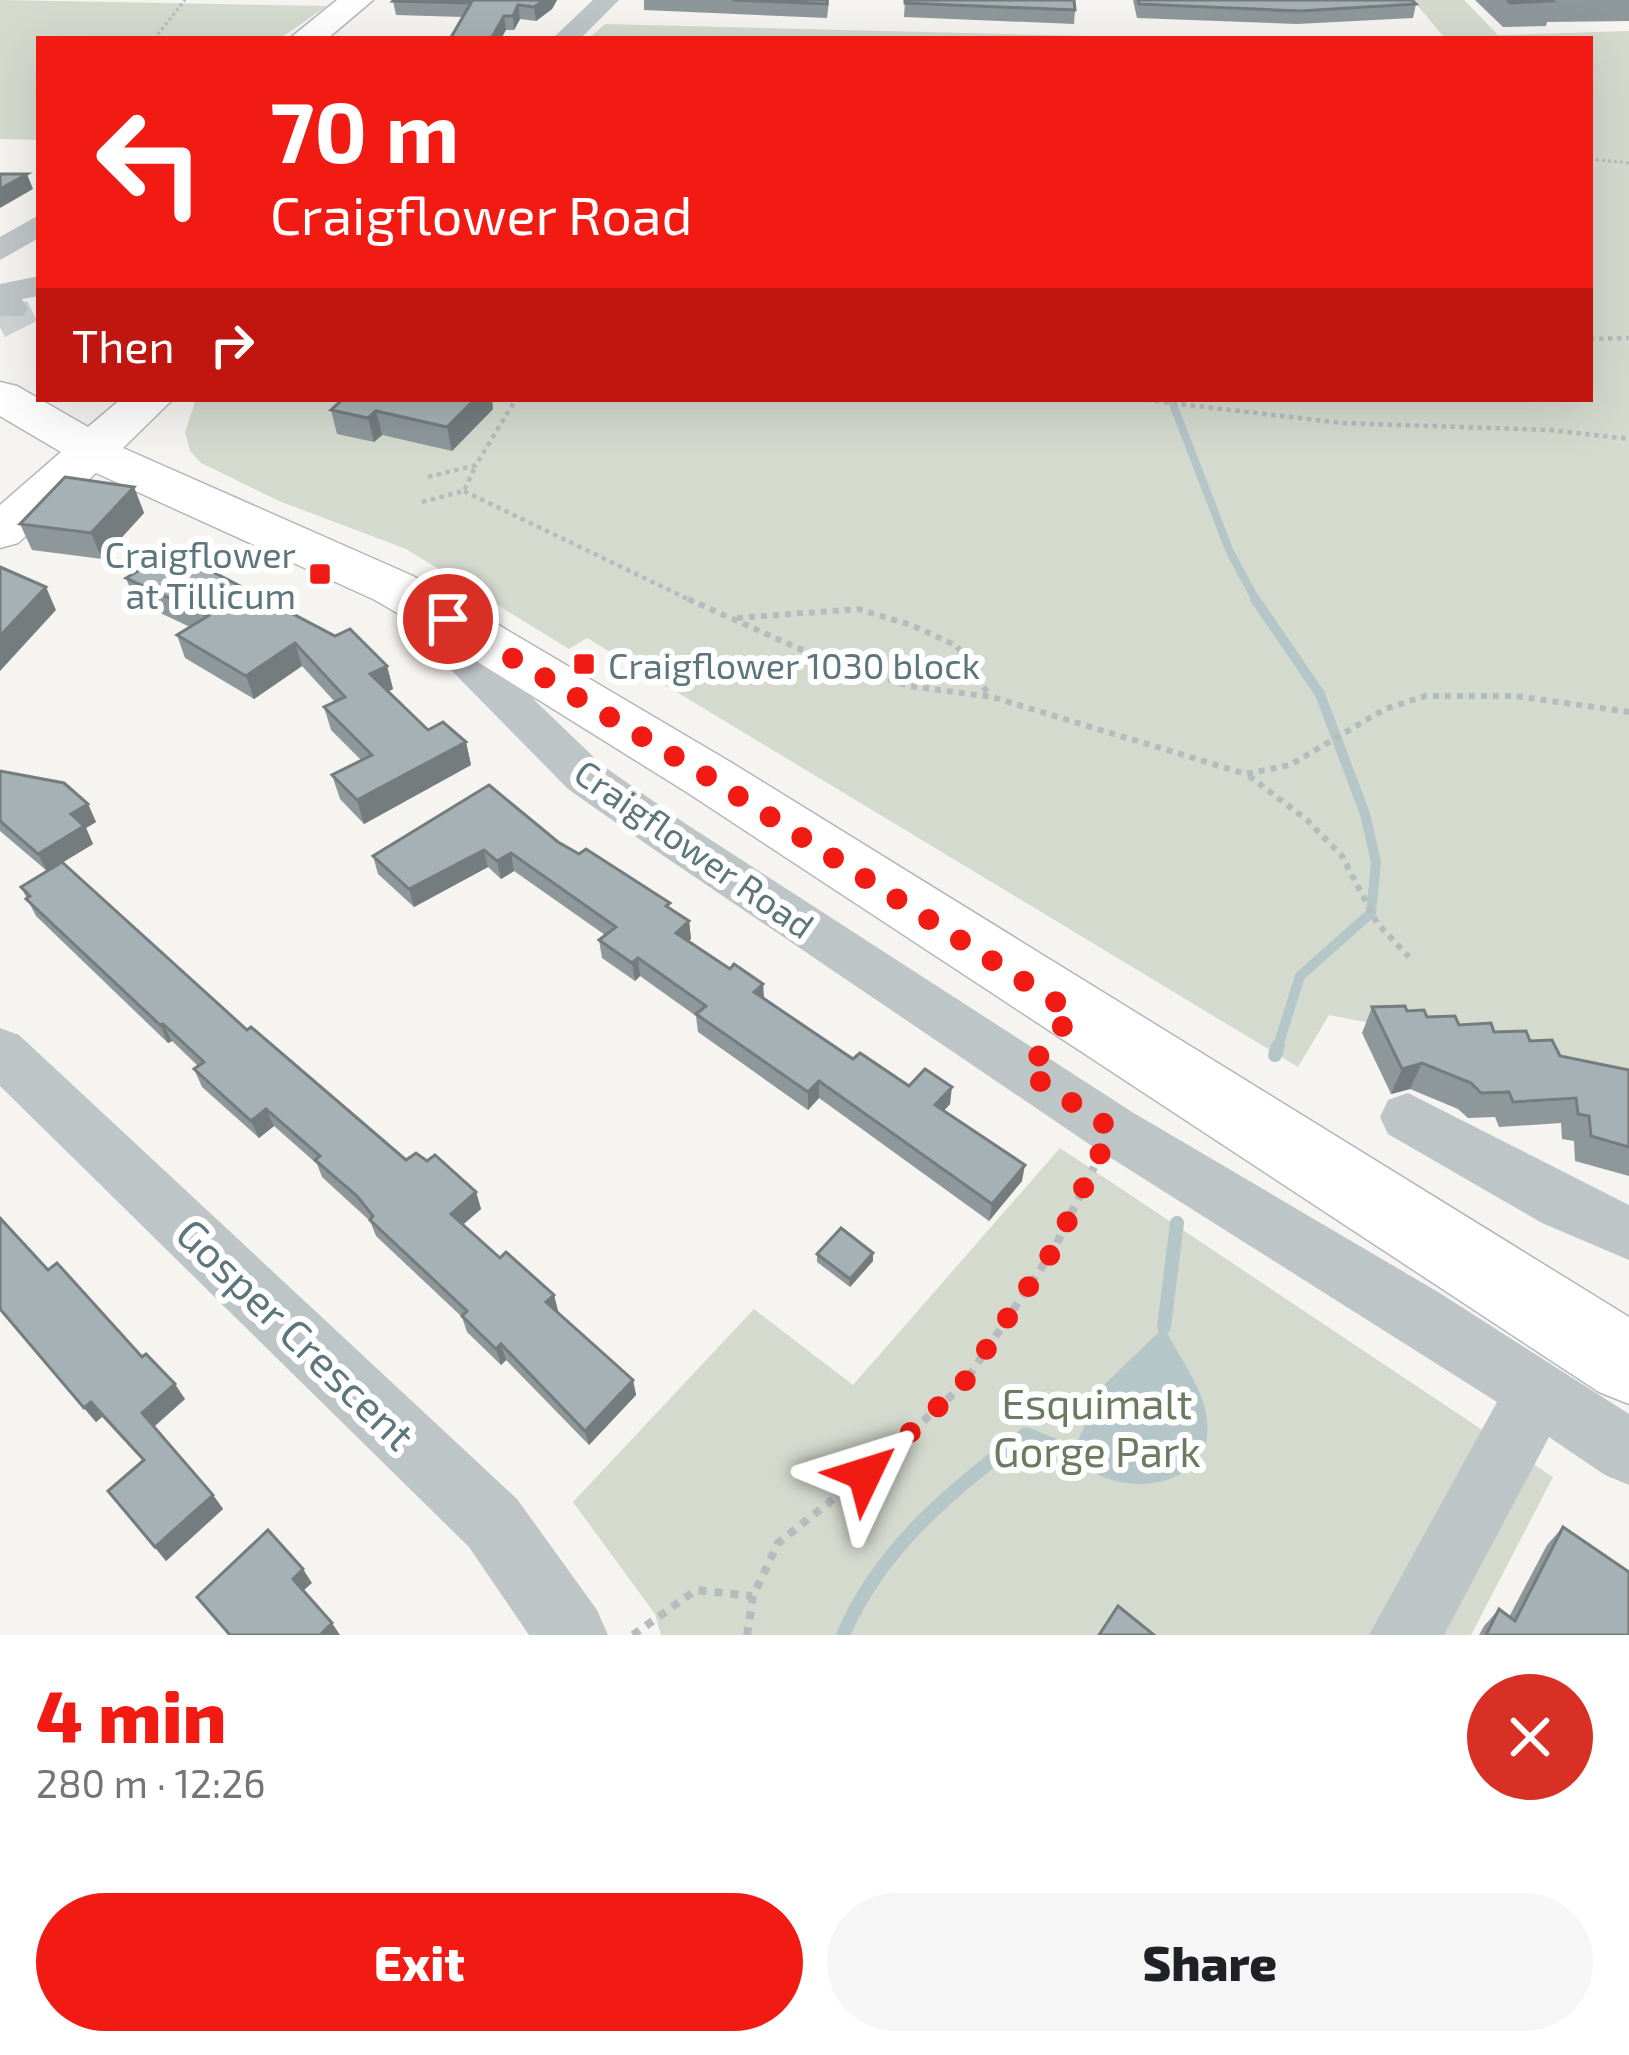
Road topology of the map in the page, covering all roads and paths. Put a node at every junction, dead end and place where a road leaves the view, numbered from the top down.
1 (184, 0) edge
2 (357, 0) edge
3 (607, 0) edge
4 (156, 36) edge
5 (310, 36) edge
6 (568, 36) edge
7 (1593, 160) edge
8 (1629, 163) edge
9 (36, 226) edge
10 (0, 251) edge
11 (36, 287) edge
12 (19, 326) dead end
13 (1629, 338) edge
14 (1593, 339) edge
15 (0, 397) tunnel mouth
16 (145, 402) edge
17 (168, 402) edge
18 (514, 402) edge
19 (1161, 402) edge
20 (1629, 439) edge
21 (88, 450) junction
22 (476, 465) junction
23 (428, 477) dead end
24 (464, 491) junction
25 (422, 502) dead end
26 (225, 512) junction
27 (0, 532) edge
28 (394, 588) junction
29 (729, 618) junction
30 (992, 697) junction
31 (1629, 712) edge
32 (1246, 773) junction
33 (1409, 957) dead end
34 (1073, 1013) junction
35 (0, 1051) edge
36 (1026, 1072) junction
37 (1408, 1118) dead end
38 (1112, 1129) junction
39 (1629, 1233) edge
40 (1618, 1351) edge
41 (1538, 1392) junction
42 (1629, 1452) edge
43 (752, 1596) junction
44 (572, 1635) edge
45 (633, 1635) edge
46 (747, 1635) edge
47 (1405, 1635) edge

1 - 4 path
2 - 5 main road
3 - 6 street
7 - 8 path
9 - 10 street
11 - 12 street
13 - 14 path
15 - 21 main road, Craigflower Road
16 - 21 main road
17 - 26 main road
18 - 22 path
19 - 20 path
21 - 26 main road, Craigflower Road
21 - 27 main road
22 - 23 path
22 - 24 path
24 - 25 path
24 - 29 path
26 - 28 main road, Craigflower Road
28 - 34 main road, Craigflower Road
28 - 36 street, Craigflower Road
29 - 30 path
29 - 30 path
30 - 32 path
31 - 32 path
32 - 33 path
34 - 36 street
34 - 40 main road, Craigflower Road
35 - 44 street, Gosper Crescent
36 - 38 street, Craigflower Road
37 - 39 street
38 - 41 street, Craigflower Road
38 - 43 path
41 - 42 street, Craigflower Road
41 - 47 street
43 - 45 path
43 - 46 path

